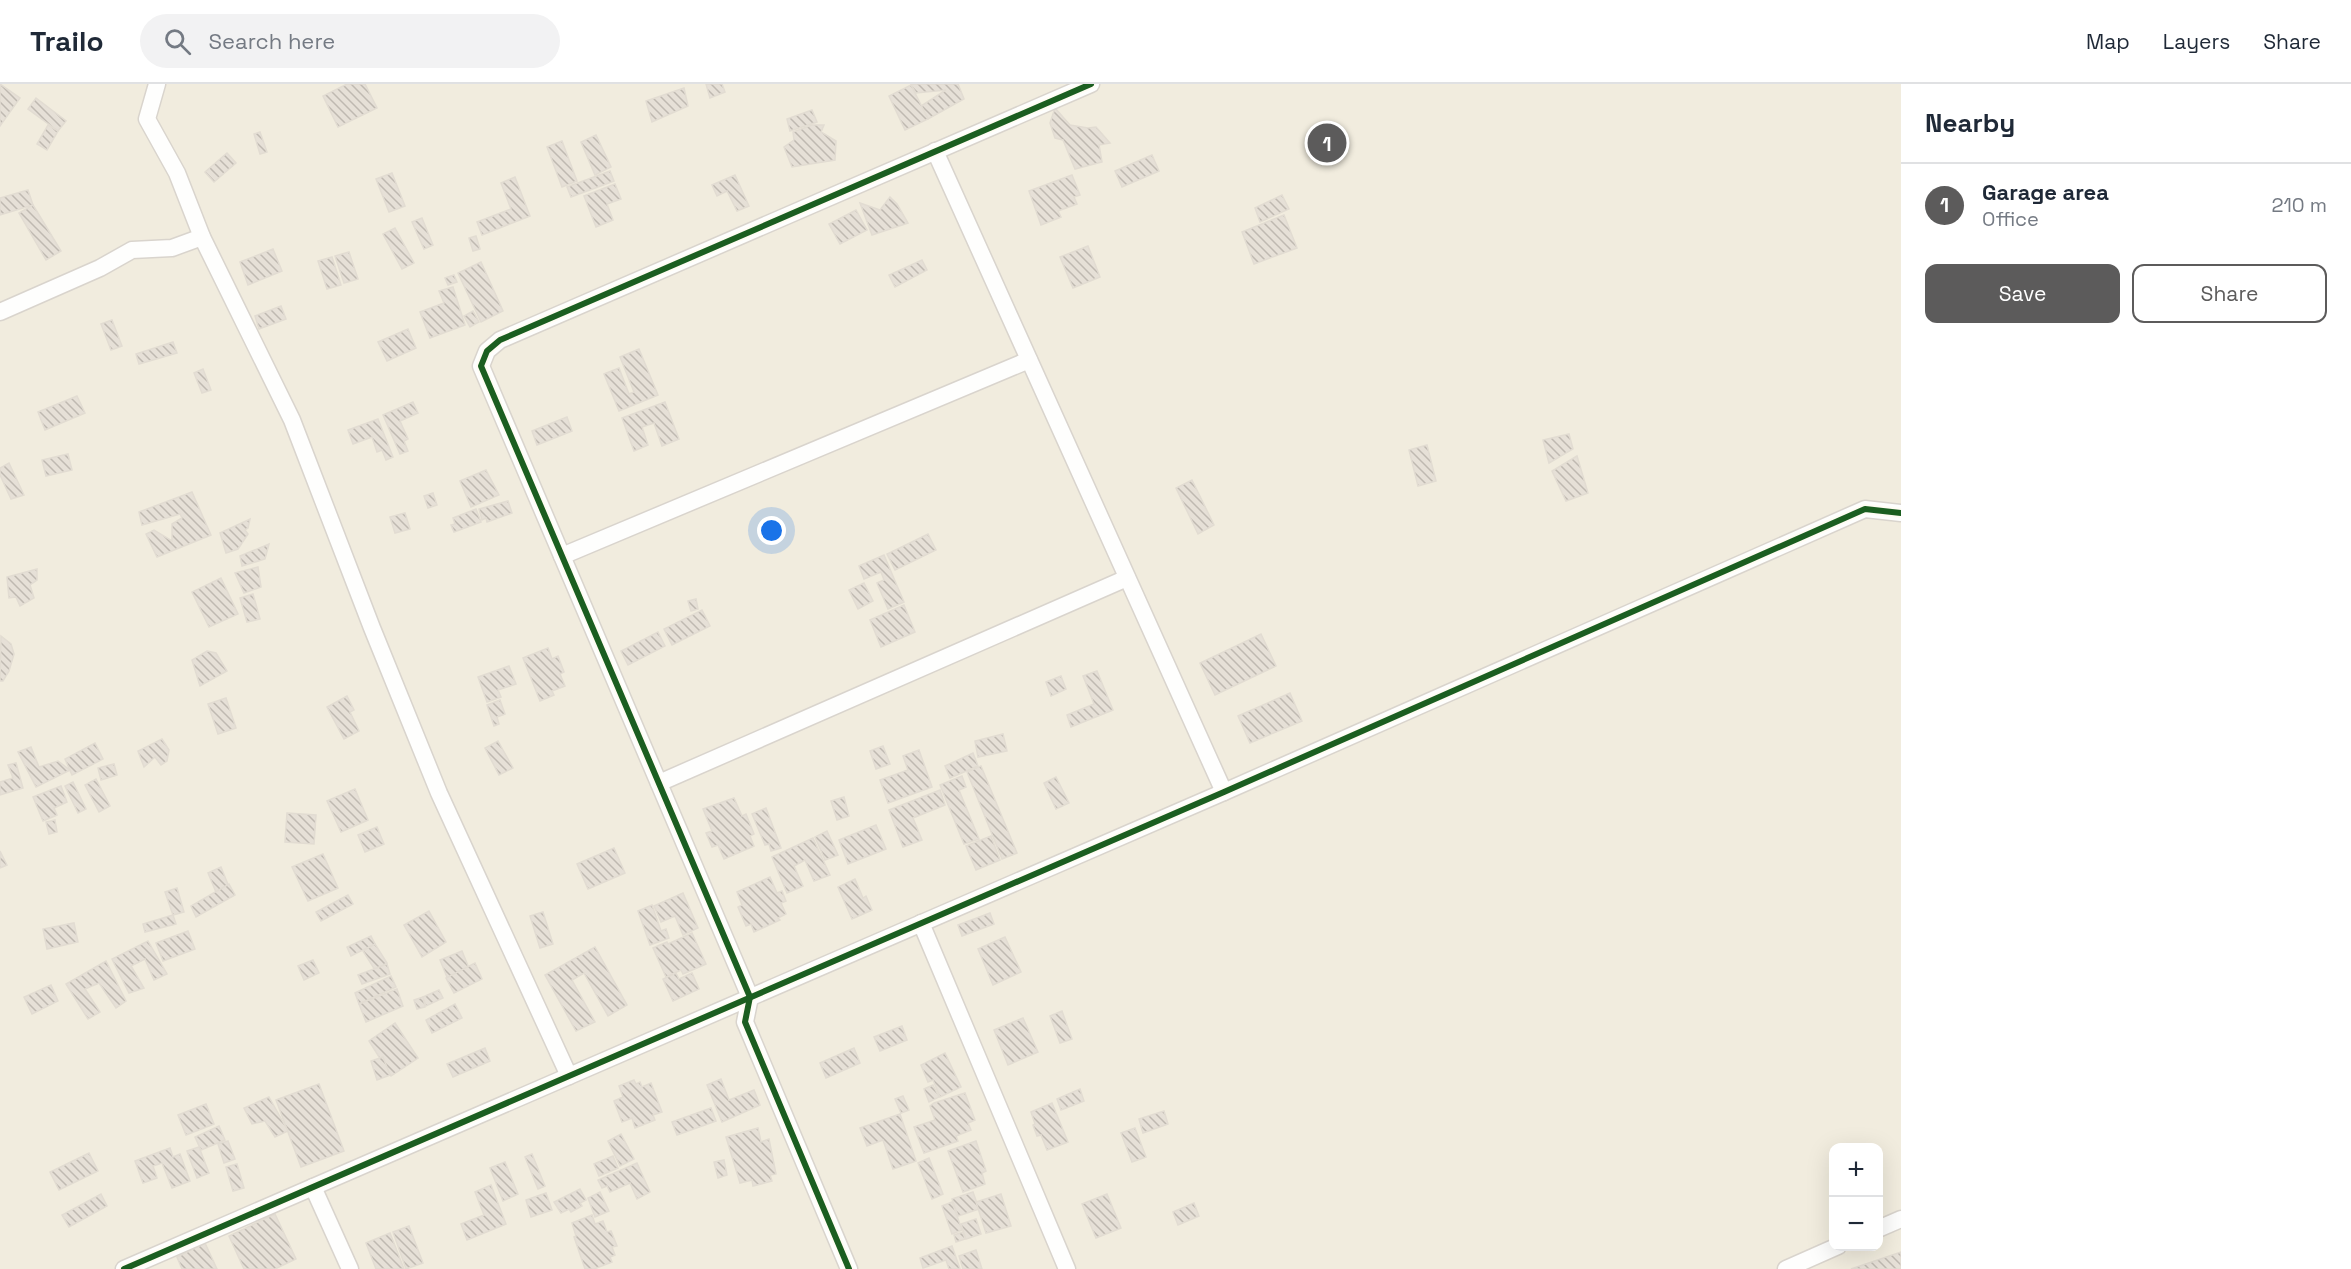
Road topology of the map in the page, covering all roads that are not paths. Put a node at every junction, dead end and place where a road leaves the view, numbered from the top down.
1 (157, 84) edge
2 (1091, 84) edge
3 (1066, 89) edge
4 (935, 151) junction
5 (202, 237) junction
6 (0, 312) edge
7 (1029, 360) junction
8 (1901, 513) edge
9 (562, 556) junction
10 (1127, 578) junction
11 (659, 783) junction
12 (1224, 792) junction
13 (921, 923) junction
14 (750, 997) junction
15 (569, 1076) junction
16 (313, 1187) junction
17 (1901, 1219) edge
18 (1883, 1227) edge
19 (1829, 1250) edge
20 (142, 1265) edge
21 (124, 1269) edge
22 (350, 1269) edge
23 (849, 1269) edge
24 (1067, 1269) edge
25 (1786, 1269) edge

1 - 5 street
2 - 3 street
3 - 4 street
4 - 7 street
4 - 9 street
5 - 6 street
5 - 15 street
7 - 9 street
7 - 10 street
8 - 12 street
9 - 11 street
10 - 11 street
10 - 12 street
11 - 14 street
12 - 13 street
13 - 14 street
13 - 24 street
14 - 15 street
14 - 23 street
15 - 16 street
16 - 20 street
16 - 22 street
17 - 18 street
19 - 25 street
20 - 21 street

